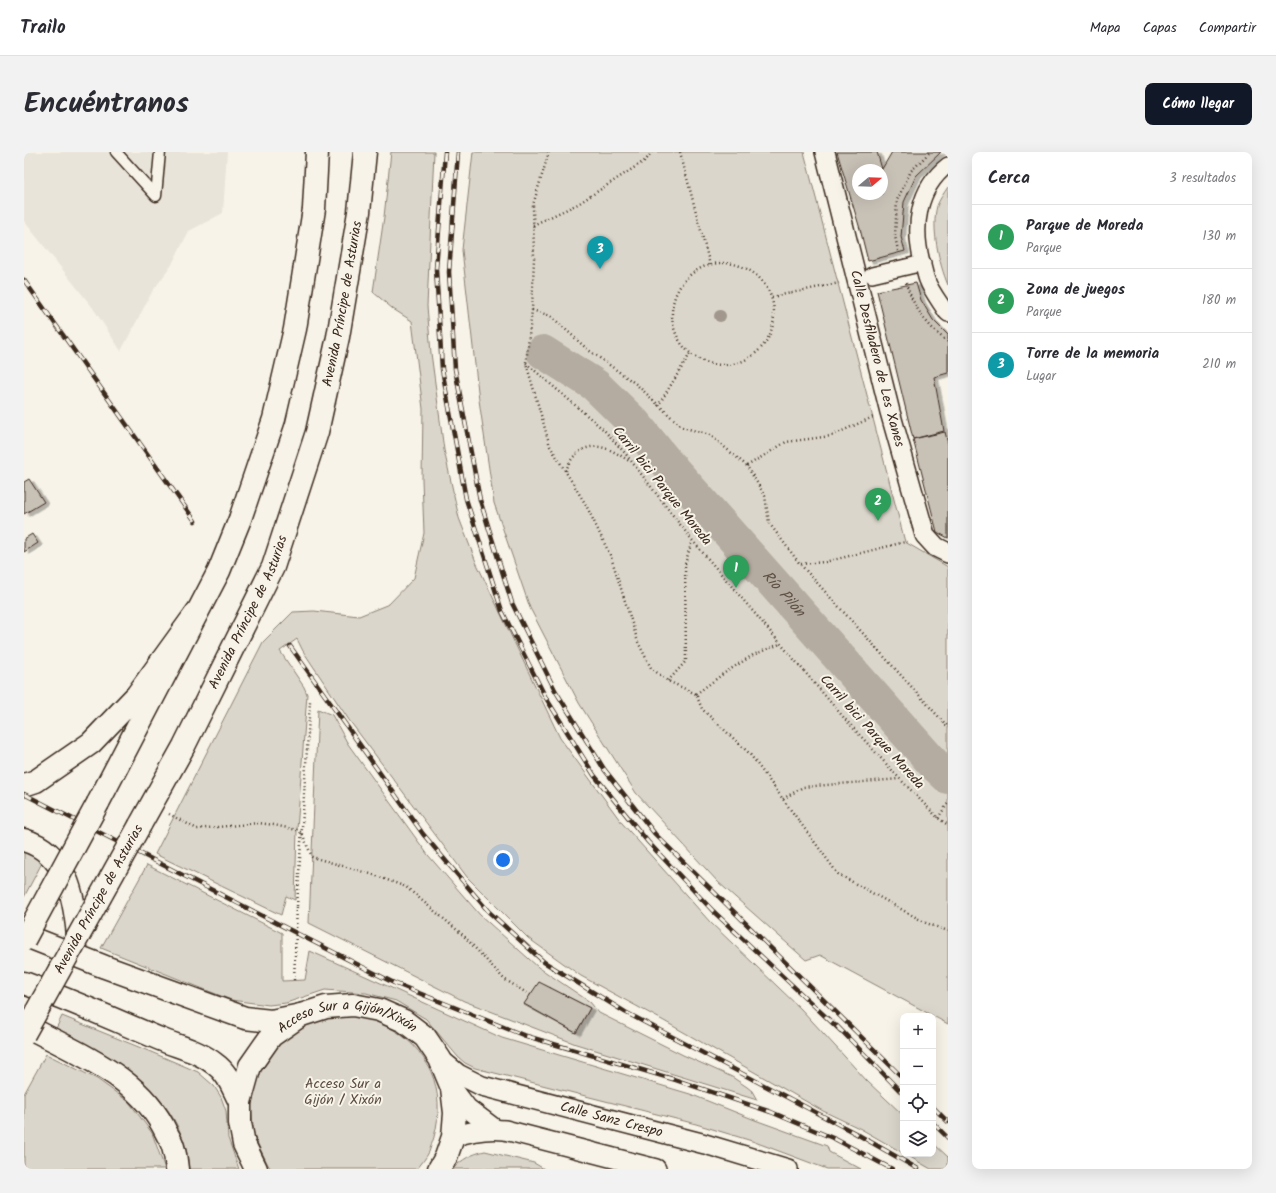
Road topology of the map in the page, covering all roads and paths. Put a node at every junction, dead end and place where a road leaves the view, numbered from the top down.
1 (116, 152) edge
2 (160, 152) edge
3 (317, 152) edge
4 (365, 152) edge
5 (549, 152) edge
6 (652, 152) edge
7 (680, 152) edge
8 (825, 152) edge
9 (948, 165) edge
10 (533, 225) junction
11 (922, 262) junction
12 (710, 265) junction
13 (865, 277) junction
14 (906, 285) dead end
15 (772, 297) junction
16 (532, 310) junction
17 (948, 314) edge
18 (948, 342) edge
19 (690, 354) junction
20 (526, 363) junction
21 (658, 406) junction
22 (878, 415) dead end
23 (632, 462) junction
24 (747, 466) junction
25 (566, 472) junction
26 (925, 535) junction
27 (692, 540) junction
28 (948, 553) edge
29 (800, 564) junction
30 (197, 612) junction
31 (780, 644) junction
32 (668, 681) junction
33 (696, 694) junction
34 (310, 701) dead end
35 (948, 727) edge
36 (900, 779) junction
37 (30, 783) edge
38 (783, 799) junction
39 (153, 802) junction
40 (948, 803) edge
41 (938, 818) junction
42 (948, 825) edge
43 (302, 833) junction
44 (24, 840) edge
45 (62, 870) junction
46 (948, 932) edge
47 (24, 935) edge
48 (78, 935) junction
49 (24, 940) edge
50 (294, 980) dead end
51 (24, 983) edge
52 (530, 995) dead end
53 (301, 1015) junction
54 (24, 1027) edge
55 (24, 1034) edge
56 (440, 1059) junction
57 (452, 1088) junction
58 (240, 1102) junction
59 (495, 1129) junction
60 (453, 1137) junction
61 (177, 1169) edge
62 (256, 1169) edge
63 (439, 1169) edge
64 (656, 1169) edge
65 (788, 1169) edge

1 - 2 lane
3 - 30 main road
4 - 39 main road, Avenida Príncipe de Asturias
5 - 10 path
6 - 10 path
7 - 12 path
8 - 13 street, Calle Desfiladero de Les Xanes
9 - 11 street
10 - 16 path
11 - 13 street
11 - 17 street
12 - 15 path
12 - 19 path
13 - 15 path
13 - 26 street, Calle Desfiladero de Les Xanes
14 - 18 path
15 - 19 path
16 - 20 path
16 - 21 path
19 - 21 path
20 - 23 path, Carril bici Parque Moreda
20 - 25 path
21 - 24 path
22 - 24 path
23 - 25 path
23 - 27 path, Carril bici Parque Moreda
24 - 29 path
25 - 32 path
26 - 28 street
26 - 29 path
27 - 31 path, Carril bici Parque Moreda
27 - 32 path
29 - 35 path
30 - 37 main road
30 - 45 main road, bridge
31 - 33 path
31 - 36 path, Carril bici Parque Moreda
32 - 33 path
33 - 38 path
34 - 43 path
36 - 38 path
36 - 41 path, Carril bici Parque Moreda
38 - 46 path
39 - 43 path
39 - 48 main road, Avenida Príncipe de Asturias, bridge
40 - 41 path
41 - 42 path, Carril bici Parque Moreda
43 - 50 path, bridge
43 - 52 path
44 - 45 main road
45 - 48 main road
45 - 49 main road, bridge
47 - 53 main road
48 - 55 main road, Avenida Príncipe de Asturias, bridge
51 - 58 main road
53 - 56 main road, Acceso Sur a Gijón/Xixón
53 - 58 main road, Acceso Sur a Gijón/Xixón
54 - 61 main road
56 - 57 main road, Acceso Sur a Gijón/Xixón
56 - 65 street, Calle Sanz Crespo
57 - 59 street
57 - 60 main road, Acceso Sur a Gijón/Xixón
58 - 62 main road, Acceso Sur a Gijón/Xixón
59 - 60 street
59 - 64 street
60 - 63 main road, Acceso Sur a Gijón/Xixón

